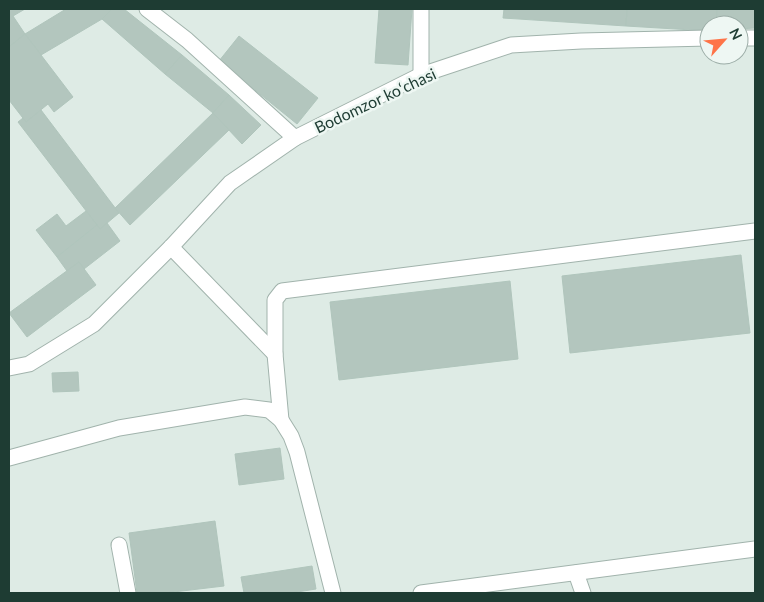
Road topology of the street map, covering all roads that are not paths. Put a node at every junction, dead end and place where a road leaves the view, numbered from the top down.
1 (147, 9) edge
2 (421, 9) edge
3 (699, 38) edge
4 (421, 76) junction
5 (295, 138) junction
6 (755, 231) edge
7 (171, 248) junction
8 (275, 354) junction
9 (9, 368) edge
10 (281, 420) junction
11 (9, 458) edge
12 (118, 545) dead end
13 (755, 549) edge
14 (576, 573) junction
15 (511, 588) edge
16 (128, 593) edge
17 (333, 593) edge
18 (421, 593) edge
19 (583, 593) edge

1 - 5 street, Bodomzor koʻchasi
2 - 4 street
3 - 4 street, Bodomzor koʻchasi
4 - 5 street, Bodomzor koʻchasi
5 - 7 street
6 - 8 street
7 - 8 street
7 - 9 street
8 - 10 street
10 - 11 street
10 - 17 street
12 - 16 street
13 - 14 street
14 - 15 street
14 - 19 street
15 - 18 street

